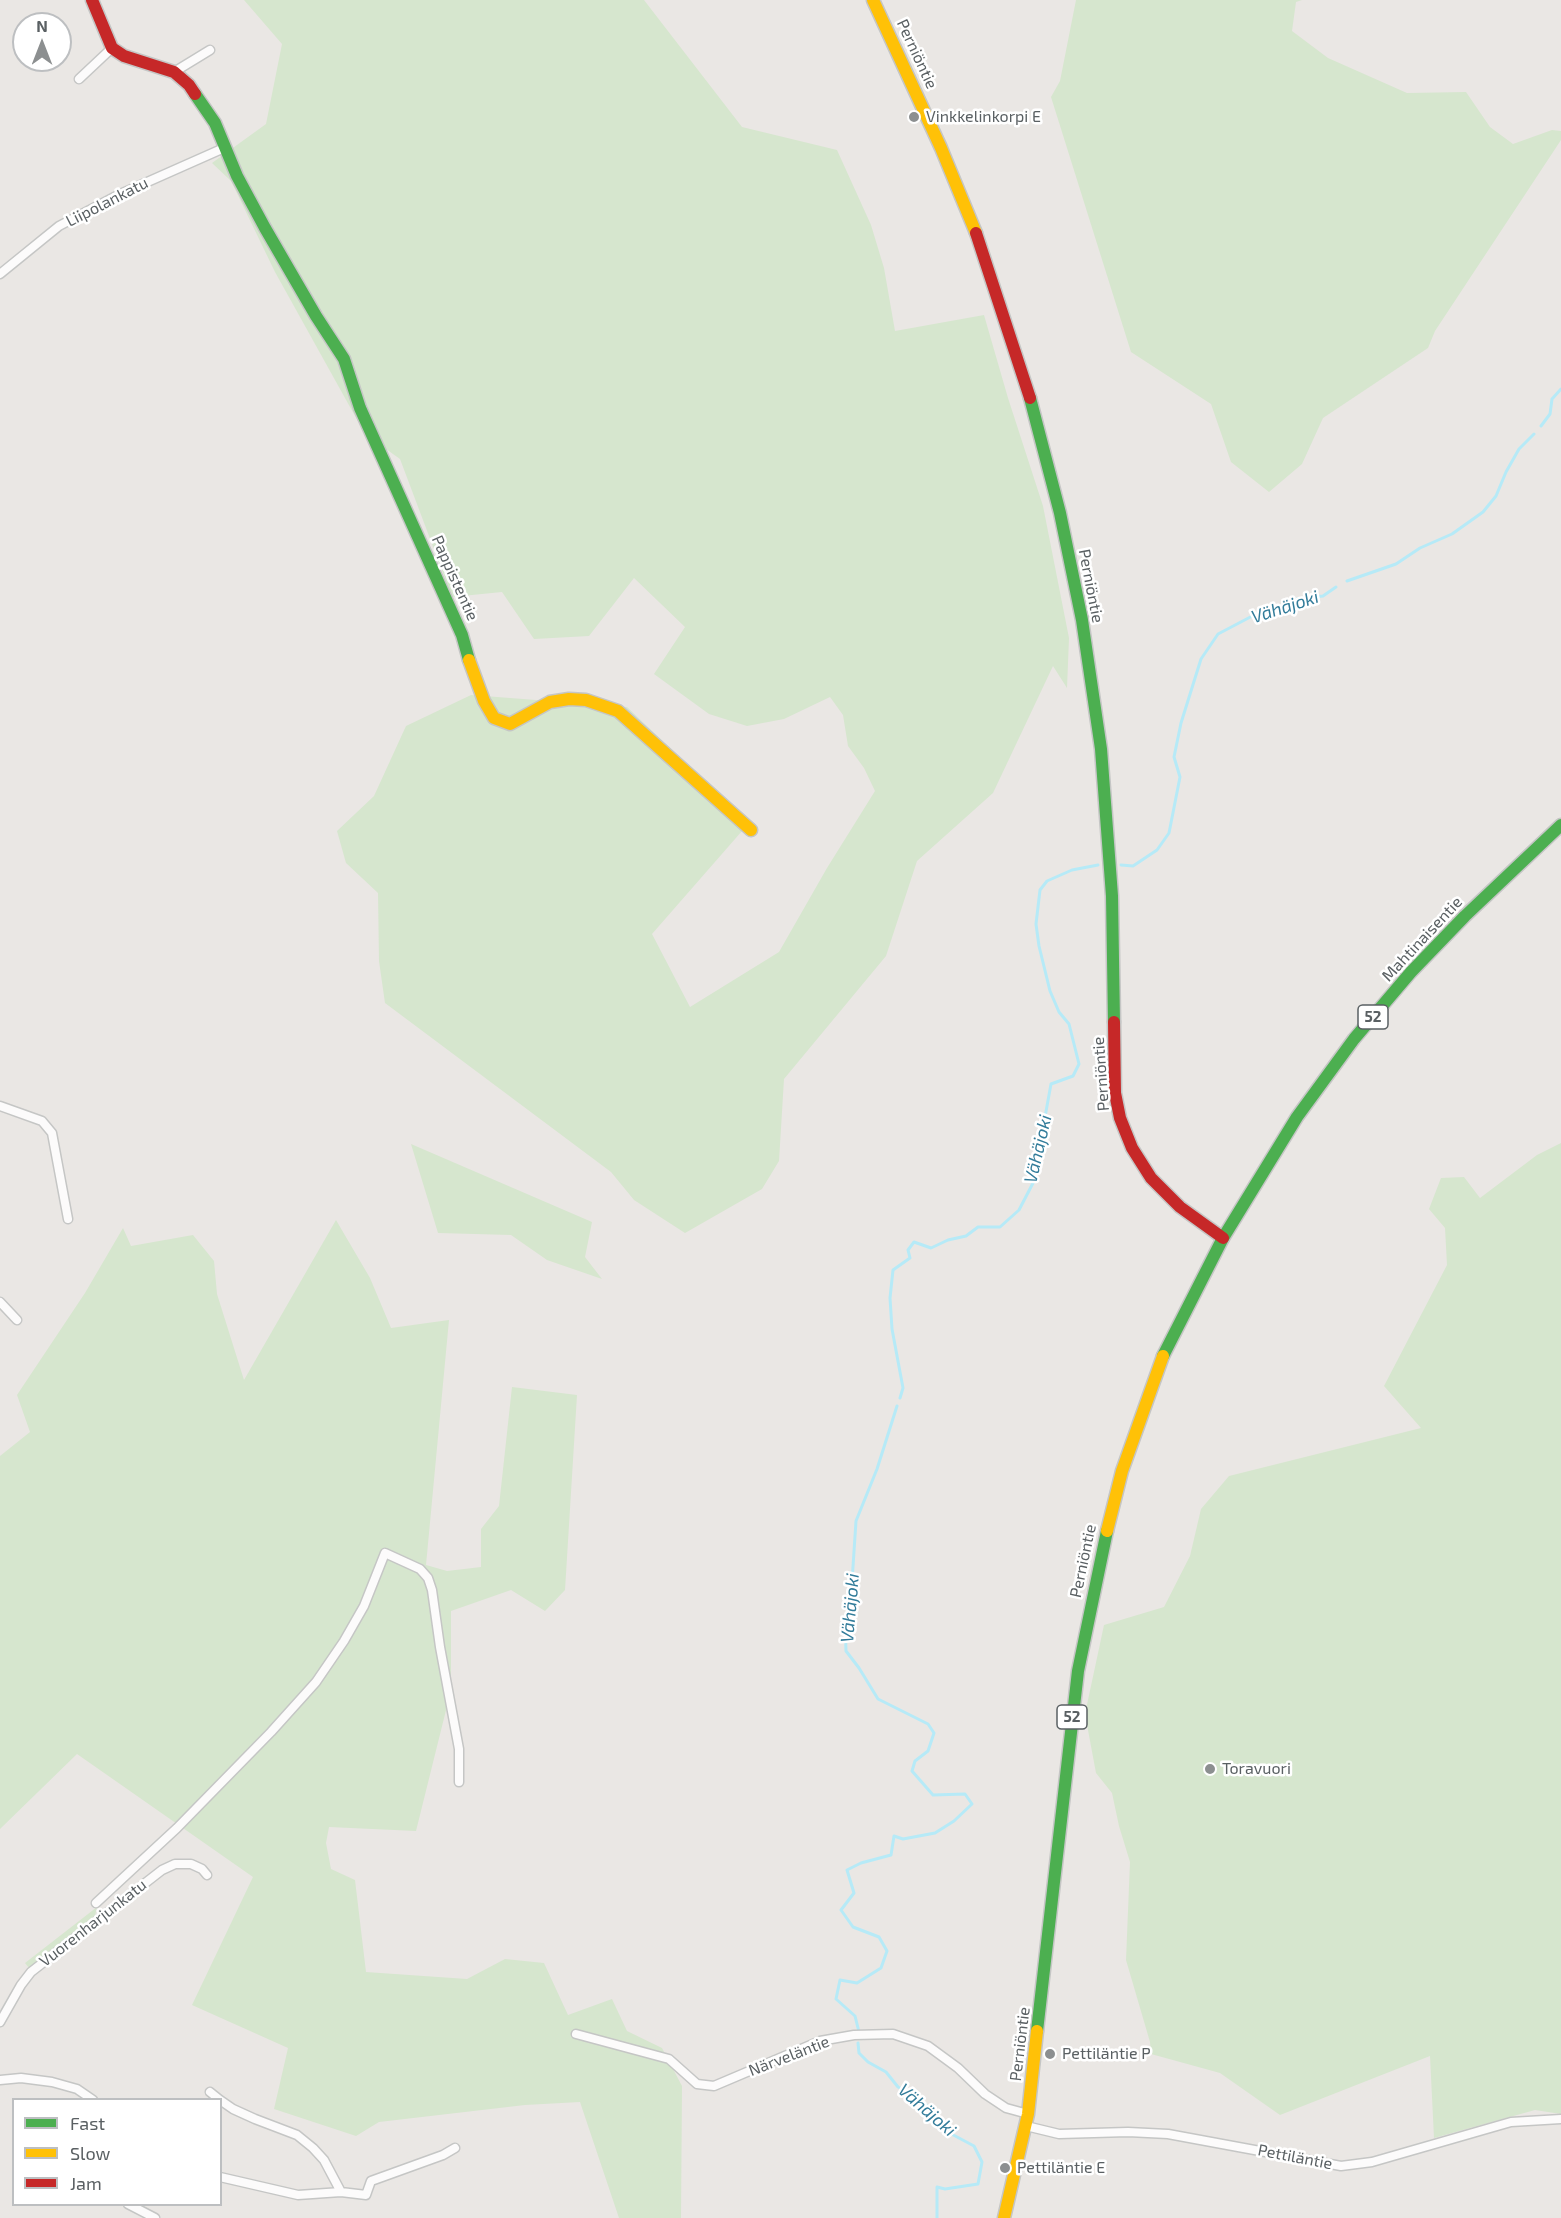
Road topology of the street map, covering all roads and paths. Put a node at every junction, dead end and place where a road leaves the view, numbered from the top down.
1 (92, 0) edge
2 (873, 0) edge
3 (112, 48) junction
4 (210, 50) dead end
5 (174, 72) junction
6 (79, 79) dead end
7 (224, 148) junction
8 (0, 274) edge
9 (1561, 825) edge
10 (751, 830) dead end
11 (0, 1106) edge
12 (68, 1219) dead end
13 (1223, 1238) junction
14 (0, 1302) edge
15 (17, 1320) dead end
16 (459, 1782) dead end
17 (207, 1875) dead end
18 (96, 1903) dead end
19 (0, 2022) edge
20 (576, 2034) dead end
21 (0, 2080) edge
22 (210, 2092) dead end
23 (90, 2098) edge
24 (218, 2098) edge
25 (222, 2101) edge
26 (1561, 2119) edge
27 (1027, 2120) junction
28 (455, 2148) dead end
29 (222, 2177) edge
30 (341, 2192) junction
31 (130, 2206) edge
32 (155, 2218) edge
33 (1004, 2218) edge

1 - 3 main road
2 - 13 main road, Perniöntie
3 - 5 main road
3 - 6 street
4 - 5 street
5 - 7 main road, Pappistentie
7 - 8 street, Liipolankatu
7 - 10 main road, Pappistentie
9 - 13 main road, Mahtinaisentie / 52
11 - 12 street
13 - 27 main road, Perniöntie / 52
14 - 15 street
16 - 18 street
17 - 19 street, Vuorenharjunkatu
20 - 27 street, Närveläntie
21 - 23 street
22 - 24 street
25 - 30 street
26 - 27 street, Pettiläntie
27 - 33 main road, Perniöntie / 52
28 - 30 street
29 - 30 street
31 - 32 street

